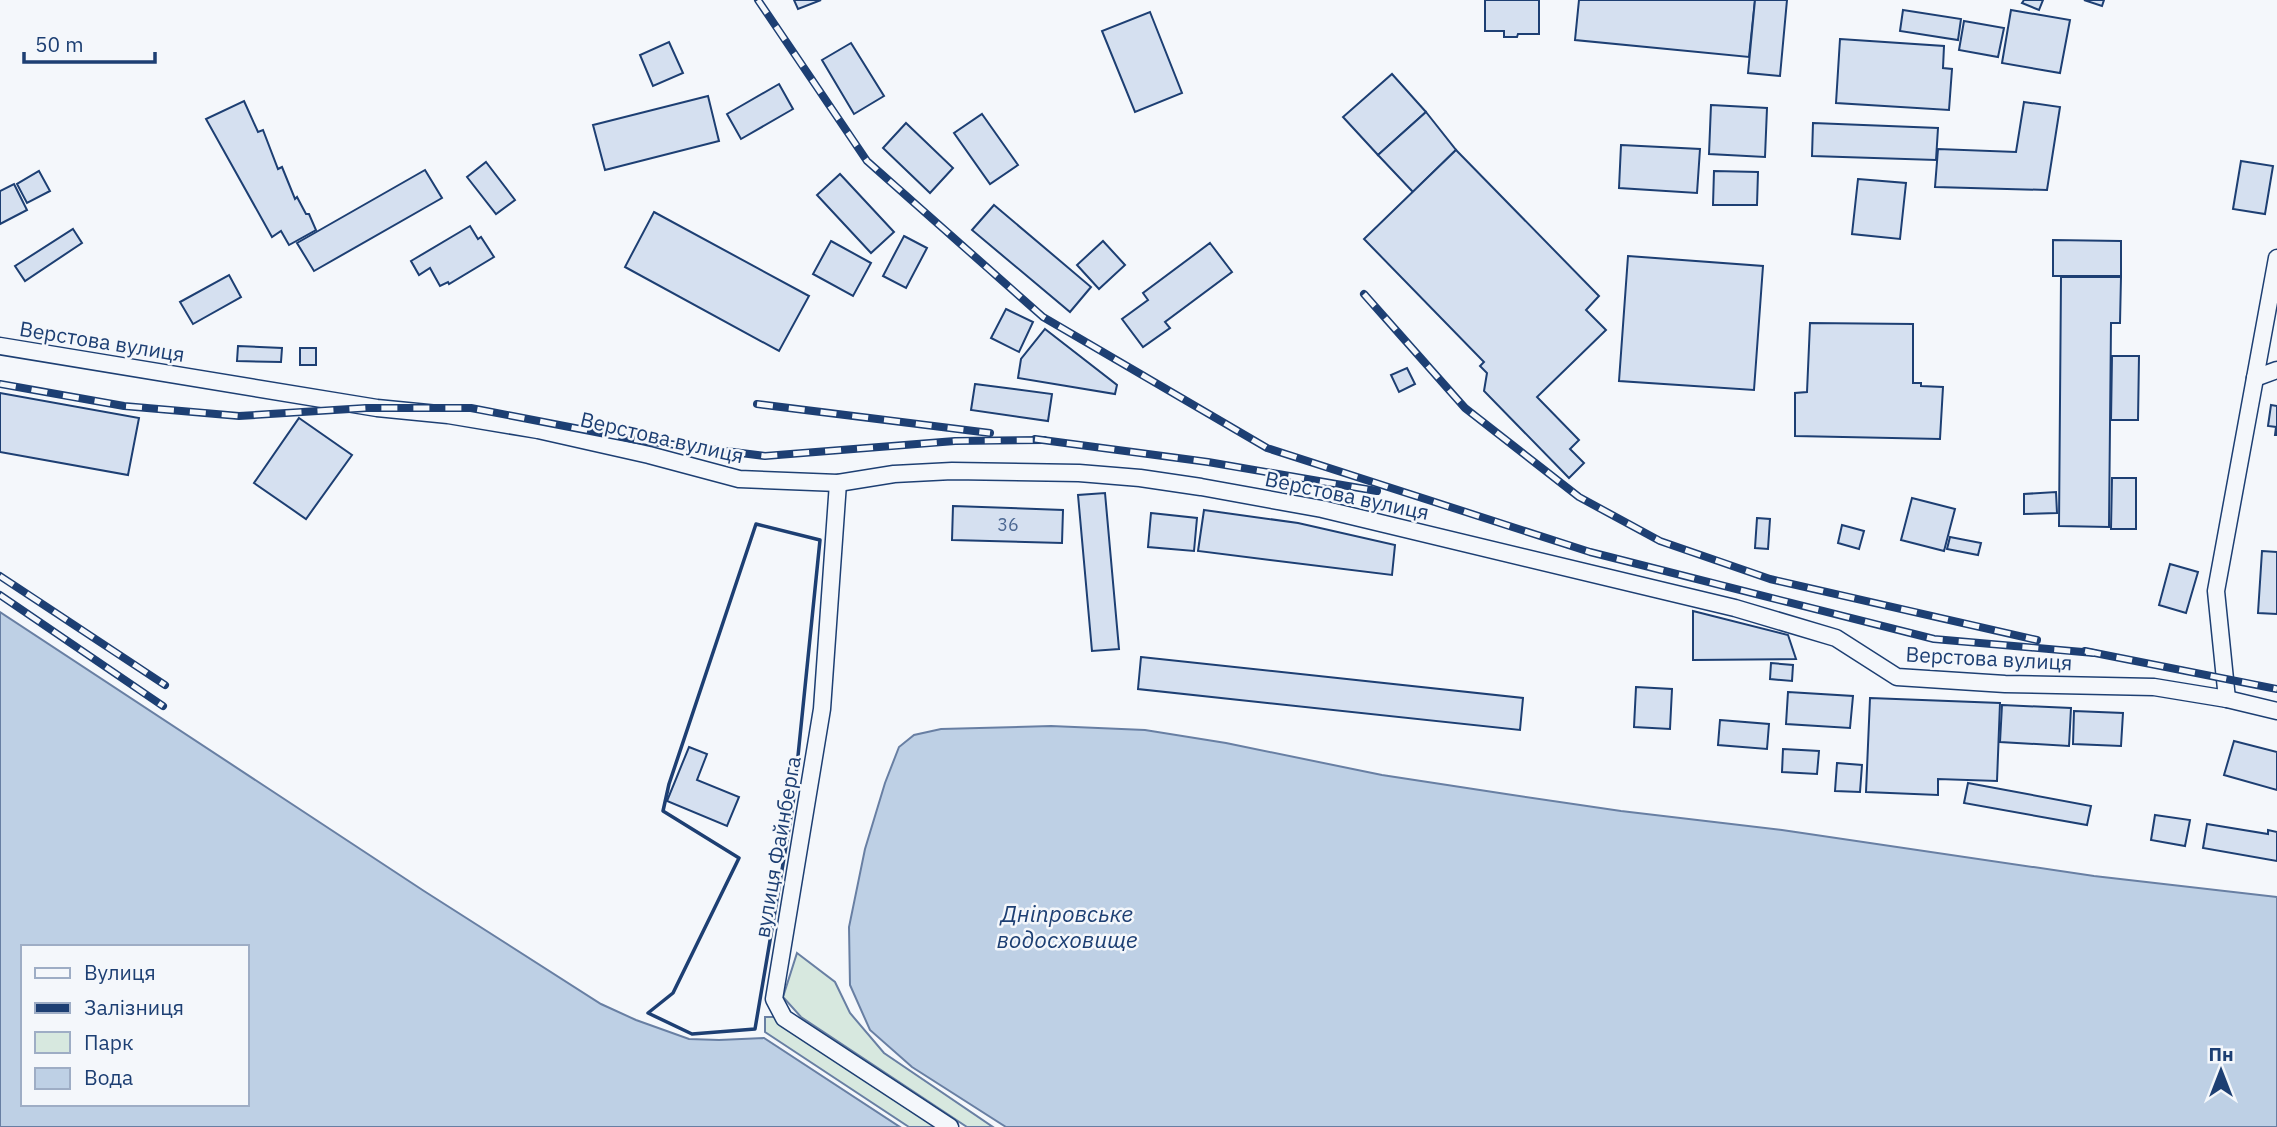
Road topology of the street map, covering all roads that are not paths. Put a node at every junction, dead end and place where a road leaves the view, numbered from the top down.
1 (2277, 258) edge
2 (0, 346) edge
3 (2277, 370) edge
4 (2255, 377) junction
5 (838, 483) junction
6 (2227, 699) junction
7 (2277, 711) edge
8 (950, 1127) edge

1 - 4 street
2 - 5 street, Верстова вулиця
3 - 4 street
4 - 6 street
5 - 6 street, Верстова вулиця
5 - 8 street, вулиця Файнберга
6 - 7 street, Верстова вулиця

